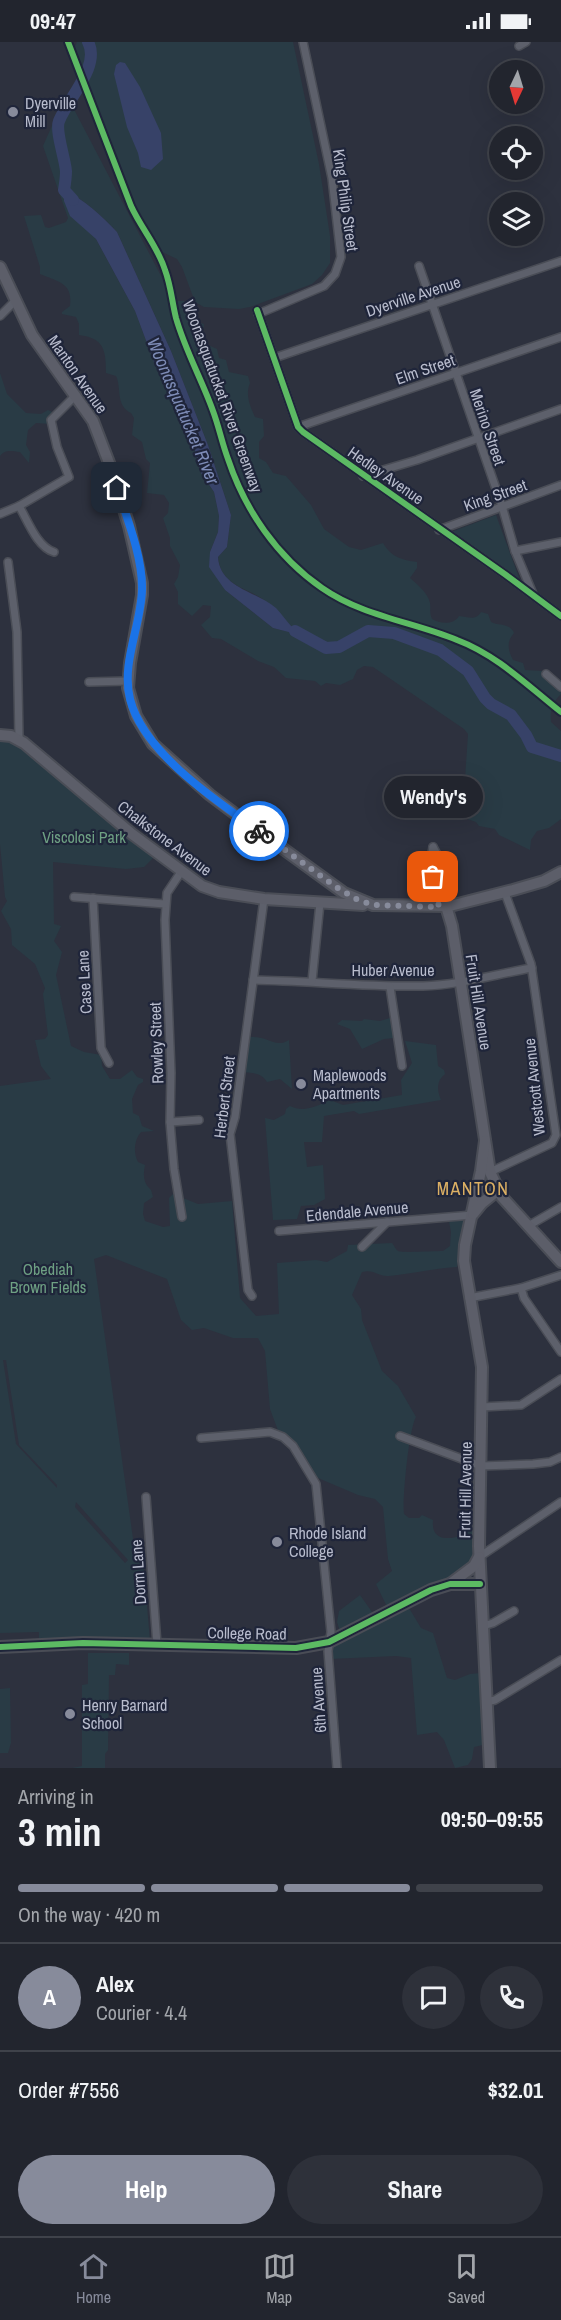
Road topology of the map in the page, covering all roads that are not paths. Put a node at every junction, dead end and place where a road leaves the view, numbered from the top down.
1 (303, 42) edge
2 (526, 42) edge
3 (519, 46) dead end
4 (561, 261) edge
5 (419, 266) dead end
6 (0, 267) edge
7 (16, 300) junction
8 (432, 305) junction
9 (0, 316) edge
10 (561, 337) edge
11 (274, 358) junction
12 (456, 373) junction
13 (76, 394) junction
14 (561, 409) edge
15 (298, 427) junction
16 (478, 438) junction
17 (363, 476) junction
18 (561, 485) edge
19 (19, 506) junction
20 (502, 506) junction
21 (0, 514) edge
22 (439, 530) junction
23 (561, 542) edge
24 (54, 552) dead end
25 (515, 552) junction
26 (8, 562) dead end
27 (534, 596) junction
28 (561, 616) edge
29 (546, 674) dead end
30 (128, 681) junction
31 (89, 682) dead end
32 (561, 687) edge
33 (0, 735) edge
34 (19, 739) junction
35 (181, 872) junction
36 (561, 872) edge
37 (331, 884) junction
38 (505, 893) junction
39 (74, 897) dead end
40 (93, 898) junction
41 (264, 899) junction
42 (320, 903) junction
43 (165, 904) junction
44 (373, 905) junction
45 (442, 906) junction
46 (532, 968) junction
47 (253, 980) junction
48 (312, 981) junction
49 (461, 982) junction
50 (390, 987) junction
51 (109, 1063) dead end
52 (402, 1066) dead end
53 (199, 1120) dead end
54 (170, 1122) junction
55 (485, 1141) junction
56 (490, 1172) junction
57 (498, 1190) junction
58 (561, 1207) edge
59 (473, 1215) junction
60 (182, 1217) dead end
61 (387, 1222) junction
62 (528, 1226) junction
63 (279, 1231) dead end
64 (362, 1247) dead end
65 (561, 1262) edge
66 (561, 1275) edge
67 (520, 1288) junction
68 (252, 1296) dead end
69 (469, 1298) junction
70 (561, 1352) edge
71 (561, 1379) edge
72 (482, 1407) junction
73 (399, 1437) dead end
74 (201, 1438) dead end
75 (561, 1457) edge
76 (481, 1466) junction
77 (146, 1497) dead end
78 (561, 1502) edge
79 (479, 1557) junction
80 (450, 1584) junction
81 (480, 1584) junction
82 (514, 1611) dead end
83 (483, 1626) junction
84 (329, 1642) junction
85 (157, 1644) junction
86 (0, 1647) edge
87 (561, 1660) edge
88 (486, 1702) junction
89 (337, 1768) edge
90 (490, 1768) edge

1 - 11 street, King Philip Street
2 - 3 street
4 - 8 street, Dyerville Avenue
5 - 8 street, Merino Street
6 - 7 main road, Manton Avenue
7 - 9 street
7 - 13 main road, Manton Avenue
8 - 11 street, Dyerville Avenue
8 - 12 street, Merino Street
10 - 12 street, Elm Street
11 - 15 street
12 - 15 street, Elm Street
12 - 16 street, Merino Street
13 - 19 street
13 - 30 main road, Manton Avenue
14 - 16 street
15 - 17 street, Hedley Avenue
16 - 17 street
16 - 20 street, Merino Street
17 - 22 street, Hedley Avenue
18 - 20 street, King Street
19 - 21 street
19 - 24 street
20 - 22 street, King Street
20 - 25 street, Merino Street
22 - 27 street, Hedley Avenue
23 - 25 street
25 - 27 street, Merino Street
26 - 34 street
27 - 28 street, Hedley Avenue
29 - 32 street
30 - 31 street
30 - 37 main road, Manton Avenue
33 - 34 main road, Chalkstone Avenue
34 - 35 main road, Chalkstone Avenue
35 - 41 main road, Chalkstone Avenue
35 - 43 street, Rowley Street
36 - 38 main road, Manton Avenue
37 - 42 main road
37 - 44 main road, Manton Avenue
38 - 45 main road, Manton Avenue
38 - 46 street, Westcott Avenue
39 - 40 street
40 - 43 street
40 - 51 street, Case Lane
41 - 42 main road, Chalkstone Avenue
41 - 47 street, Herbert Street
42 - 44 main road, Chalkstone Avenue
42 - 48 street
43 - 54 street, Rowley Street
44 - 45 main road, Manton Avenue
45 - 45 street
45 - 49 main road, Fruit Hill Avenue
46 - 49 street, Huber Avenue
46 - 56 street, Westcott Avenue
47 - 48 street, Huber Avenue
47 - 68 street, Herbert Street
48 - 50 street, Huber Avenue
49 - 50 street, Huber Avenue
49 - 55 main road, Fruit Hill Avenue
50 - 52 street
53 - 54 street
54 - 60 street, Rowley Street
55 - 56 main road, Fruit Hill Avenue
55 - 59 main road, Fruit Hill Avenue
56 - 57 main road, Fruit Hill Avenue
57 - 59 main road
57 - 62 main road, Fruit Hill Avenue
58 - 62 street
59 - 61 street, Edendale Avenue
59 - 69 main road, Fruit Hill Avenue
61 - 63 street, Edendale Avenue
61 - 64 street
62 - 65 main road, Fruit Hill Avenue
66 - 67 street
67 - 69 street
67 - 70 street
69 - 72 main road, Fruit Hill Avenue
71 - 72 street
72 - 76 main road, Fruit Hill Avenue
73 - 76 street
74 - 84 street, 6th Avenue
75 - 76 street
76 - 79 main road, Fruit Hill Avenue
77 - 85 street, Dorm Lane
78 - 79 street
79 - 80 main road, College Road
79 - 81 main road, Fruit Hill Avenue
80 - 81 main road, College Road
80 - 84 main road, College Road
81 - 83 main road, Fruit Hill Avenue
82 - 83 street
83 - 88 main road, Fruit Hill Avenue
84 - 85 main road, College Road
84 - 89 street, 6th Avenue
85 - 86 main road, College Road
87 - 88 street
88 - 90 main road, Fruit Hill Avenue

